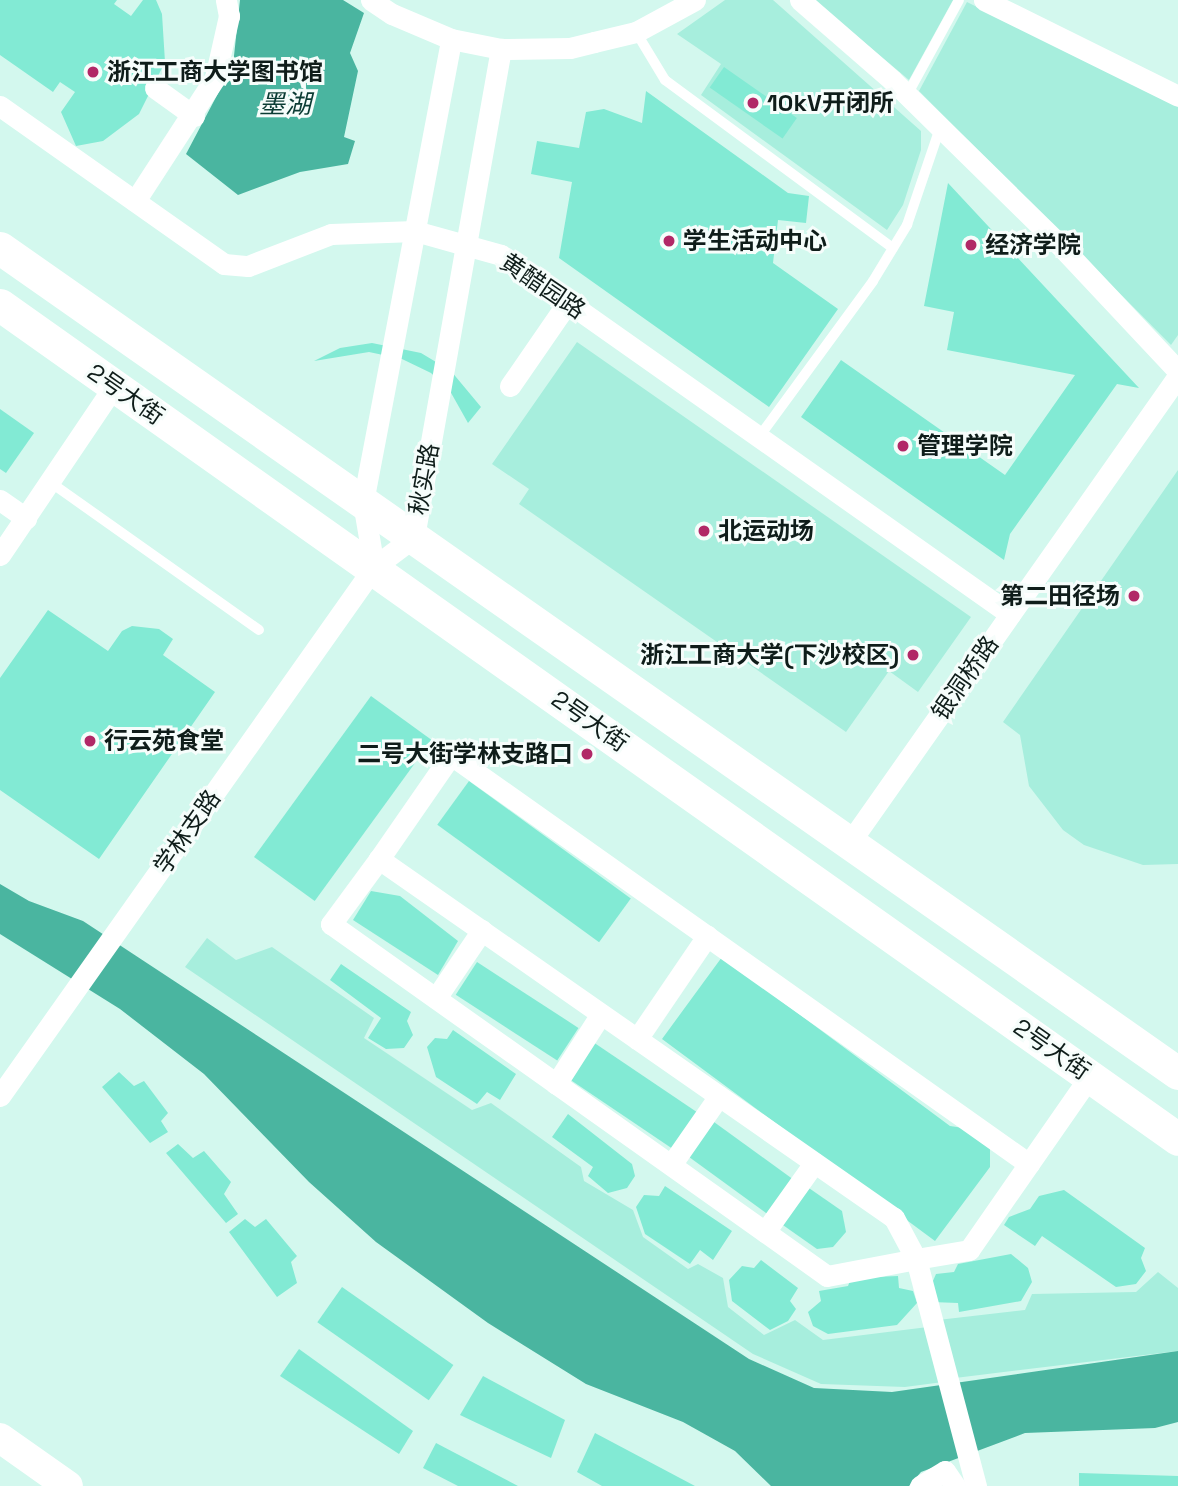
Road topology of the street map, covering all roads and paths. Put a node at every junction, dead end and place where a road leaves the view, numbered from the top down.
1 (226, 0) edge
2 (371, 0) edge
3 (695, 0) edge
4 (800, 0) edge
5 (959, 0) edge
6 (984, 0) edge
7 (636, 32) junction
8 (451, 39) junction
9 (501, 49) junction
10 (155, 88) dead end
11 (907, 95) junction
12 (1178, 96) edge
13 (0, 106) edge
14 (194, 116) junction
15 (940, 128) junction
16 (135, 201) junction
17 (415, 231) junction
18 (465, 243) junction
19 (0, 248) edge
20 (893, 248) junction
21 (568, 302) junction
22 (0, 305) edge
23 (1178, 373) edge
24 (114, 386) junction
25 (510, 386) dead end
26 (759, 437) junction
27 (50, 482) junction
28 (0, 500) edge
29 (363, 502) junction
30 (26, 518) junction
31 (414, 537) junction
32 (0, 555) edge
33 (374, 567) junction
34 (1010, 614) junction
35 (259, 630) dead end
36 (849, 842) junction
37 (379, 859) junction
38 (482, 930) junction
39 (706, 936) junction
40 (436, 998) junction
41 (601, 1014) junction
42 (637, 1039) junction
43 (1178, 1073) edge
44 (1090, 1076) junction
45 (556, 1084) junction
46 (0, 1096) edge
47 (719, 1096) junction
48 (1178, 1139) edge
49 (814, 1163) junction
50 (1029, 1164) junction
51 (671, 1165) junction
52 (765, 1232) junction
53 (916, 1259) junction
54 (0, 1438) edge
55 (68, 1486) edge
56 (920, 1486) edge
57 (955, 1486) edge
58 (976, 1486) edge

1 - 14 street
2 - 8 street
3 - 7 street
4 - 11 street
5 - 11 lane
6 - 12 street
7 - 9 street
7 - 20 lane
8 - 9 street
8 - 17 street
9 - 18 street, 秋实路
10 - 14 street
11 - 15 street
13 - 16 street, 黄醋园路
14 - 16 street
15 - 20 lane
15 - 23 street
16 - 17 street, 黄醋园路
17 - 18 street, 黄醋园路
17 - 29 street
18 - 21 street, 黄醋园路
18 - 31 street, 秋实路
19 - 29 main road, 2号大街
20 - 26 lane
21 - 25 street
21 - 26 street, 黄醋园路
22 - 24 main road, 2号大街
23 - 34 street, 银洞桥路
24 - 27 street
24 - 33 main road, 2号大街
26 - 34 street, 黄醋园路
27 - 30 street
27 - 35 lane
28 - 30 street
29 - 31 main road, 2号大街
29 - 33 street
30 - 32 street
31 - 33 street, 秋实路
31 - 36 main road, 2号大街
33 - 44 main road, 2号大街
33 - 46 street, 学林支路
34 - 36 street, 银洞桥路
36 - 43 main road, 2号大街
37 - 38 street
37 - 39 street
37 - 40 street
38 - 40 street
38 - 41 street
39 - 42 street
39 - 50 street
40 - 45 street
41 - 42 street
41 - 45 street
42 - 47 street
44 - 48 main road, 2号大街
44 - 50 street
45 - 51 street
47 - 49 street
47 - 51 street
49 - 52 street
49 - 53 street
50 - 53 street
51 - 52 street
52 - 53 street
53 - 58 street
54 - 55 main road
56 - 57 street

